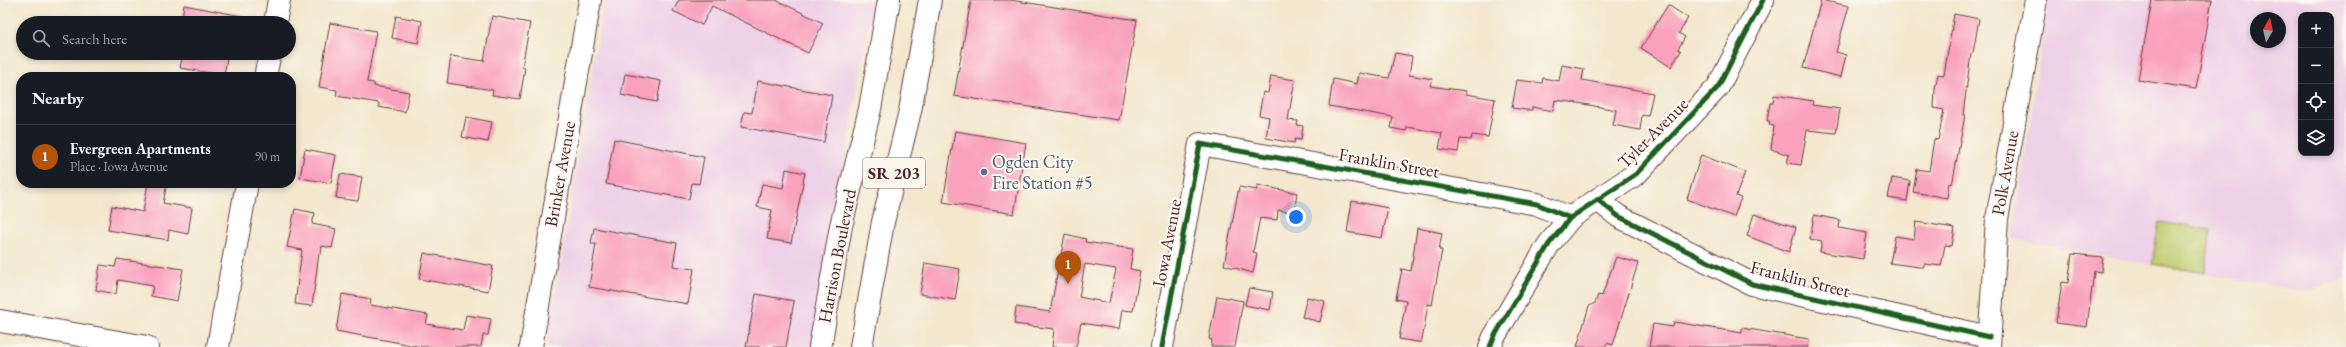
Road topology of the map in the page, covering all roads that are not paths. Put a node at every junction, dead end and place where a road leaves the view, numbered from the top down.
1 (279, 0) edge
2 (590, 0) edge
3 (889, 0) edge
4 (930, 0) edge
5 (1763, 0) edge
6 (2036, 0) edge
7 (276, 16) edge
8 (269, 60) edge
9 (266, 72) edge
10 (1200, 144) joint
11 (246, 188) edge
12 (1598, 200) junction
13 (1570, 218) junction
14 (0, 321) edge
15 (1989, 342) edge
16 (147, 347) edge
17 (218, 347) edge
18 (531, 347) edge
19 (820, 347) edge
20 (860, 347) edge
21 (1162, 347) edge
22 (1490, 347) edge

1 - 7 street
2 - 18 street, Brinker Avenue
3 - 19 street, Harrison Boulevard / SR 203
4 - 20 street, SR 203
5 - 12 street, Tyler Avenue
6 - 15 street, Polk Avenue
8 - 9 street
10 - 13 street, Franklin Street
10 - 21 street, Iowa Avenue
11 - 17 street
12 - 13 street, Tyler Avenue
12 - 15 street, Franklin Street
13 - 22 street, Tyler Avenue
14 - 16 street

